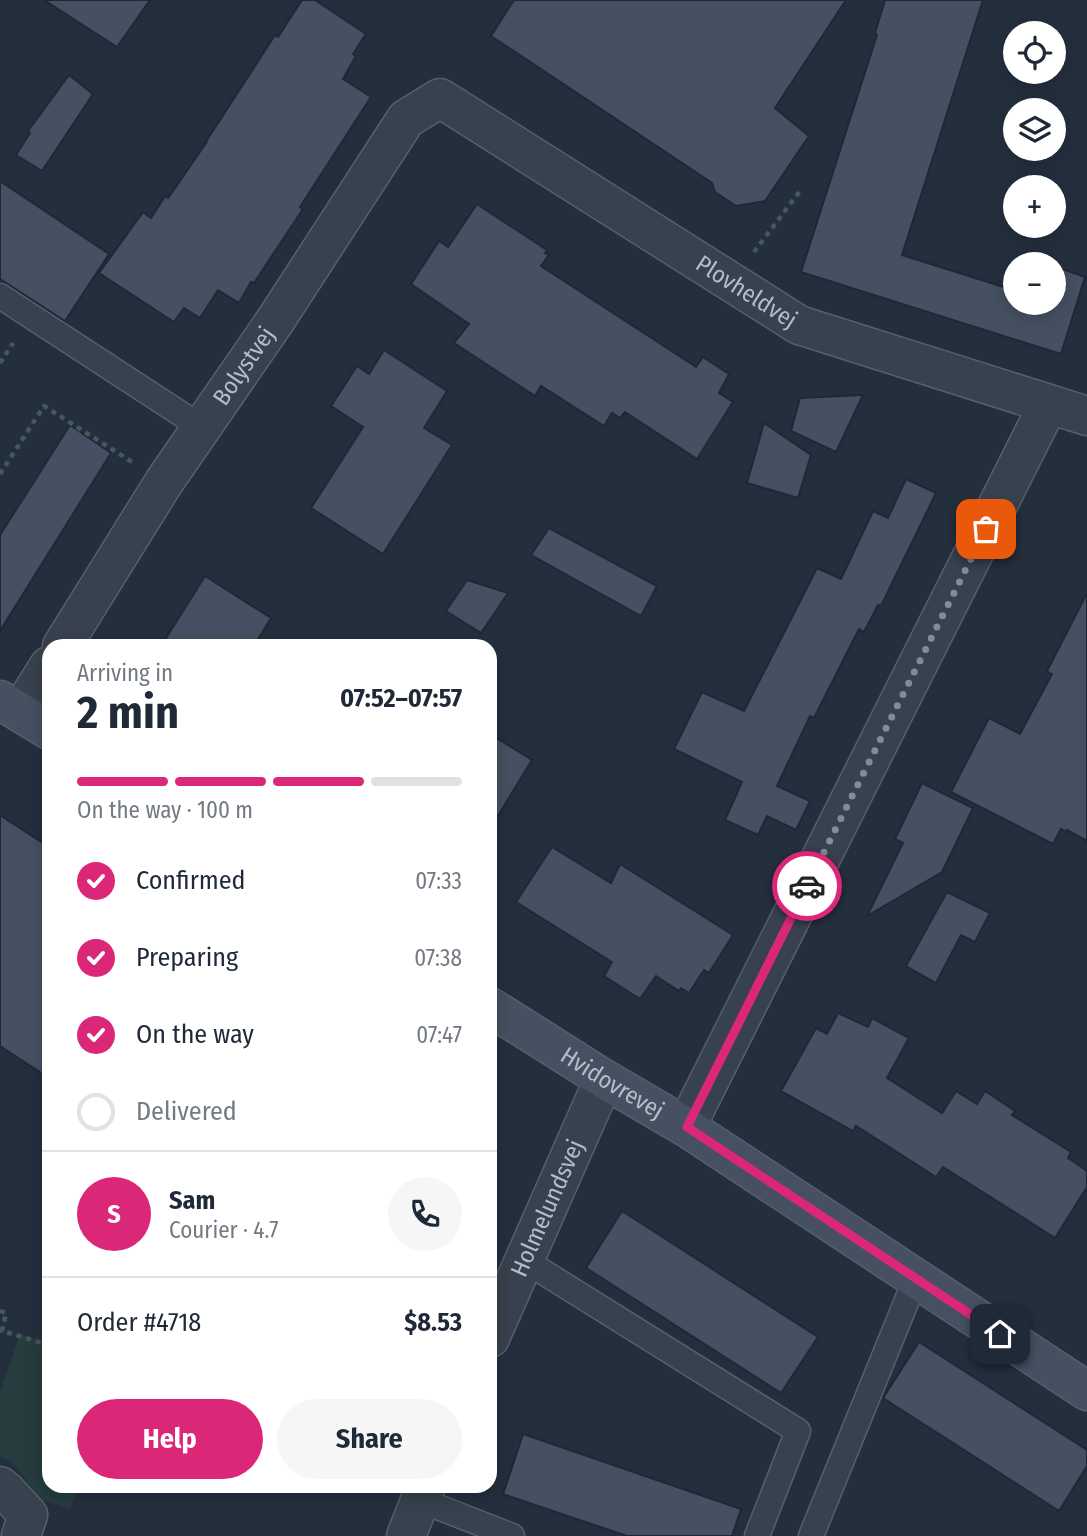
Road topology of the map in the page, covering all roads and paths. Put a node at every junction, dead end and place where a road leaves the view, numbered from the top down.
1 (440, 99) joint
2 (800, 191) dead end
3 (731, 282) junction
4 (0, 296) edge
5 (1048, 405) junction
6 (1087, 416) edge
7 (201, 427) junction
8 (0, 474) edge
9 (164, 482) junction
10 (66, 639) edge
11 (42, 679) edge
12 (23, 714) edge
13 (497, 1011) edge
14 (604, 1079) junction
15 (687, 1127) junction
16 (524, 1260) junction
17 (916, 1278) junction
18 (0, 1311) edge
19 (497, 1322) edge
20 (1, 1332) edge
21 (42, 1343) edge
22 (1086, 1389) edge
23 (0, 1486) edge
24 (423, 1493) edge
25 (21, 1536) edge
26 (406, 1536) edge
27 (512, 1536) edge
28 (757, 1536) edge
29 (811, 1536) edge

1 - 3 street, Plovheldvej
1 - 7 street, Bolystvej
2 - 3 path
3 - 5 street, Plovheldvej
4 - 7 lane
5 - 6 street, Plovheldvej
5 - 15 street
7 - 9 street, Bolystvej
8 - 9 path
9 - 10 street, Bolystvej
11 - 12 street
13 - 14 street, Hvidovrevej
14 - 15 street, Hvidovrevej
14 - 16 street, Holmelundsvej
15 - 17 street, Hvidovrevej
16 - 19 street, Holmelundsvej
16 - 28 lane
17 - 22 street, Hvidovrevej
17 - 29 lane
18 - 20 path
20 - 21 path
23 - 25 street
24 - 26 street
24 - 27 lane

